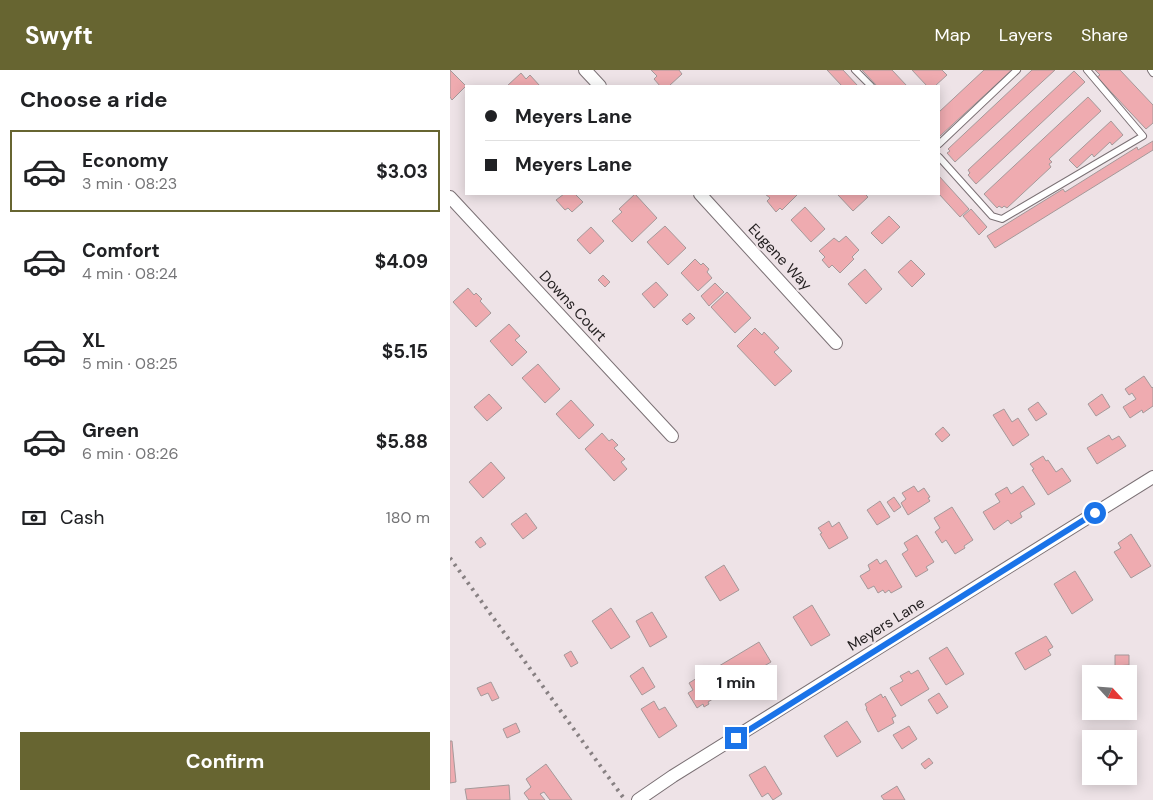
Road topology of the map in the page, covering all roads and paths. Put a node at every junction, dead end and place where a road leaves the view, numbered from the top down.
1 (585, 70) edge
2 (855, 70) edge
3 (1017, 70) edge
4 (1087, 70) edge
5 (599, 85) edge
6 (870, 85) edge
7 (940, 143) edge
8 (940, 158) edge
9 (701, 195) edge
10 (450, 198) edge
11 (836, 342) dead end
12 (672, 436) dead end
13 (1153, 477) edge
14 (638, 800) edge

1 - 5 street
2 - 6 lane
3 - 7 lane
4 - 8 lane
9 - 11 street, Eugene Way
10 - 12 street, Downs Court
13 - 14 street, Meyers Lane

